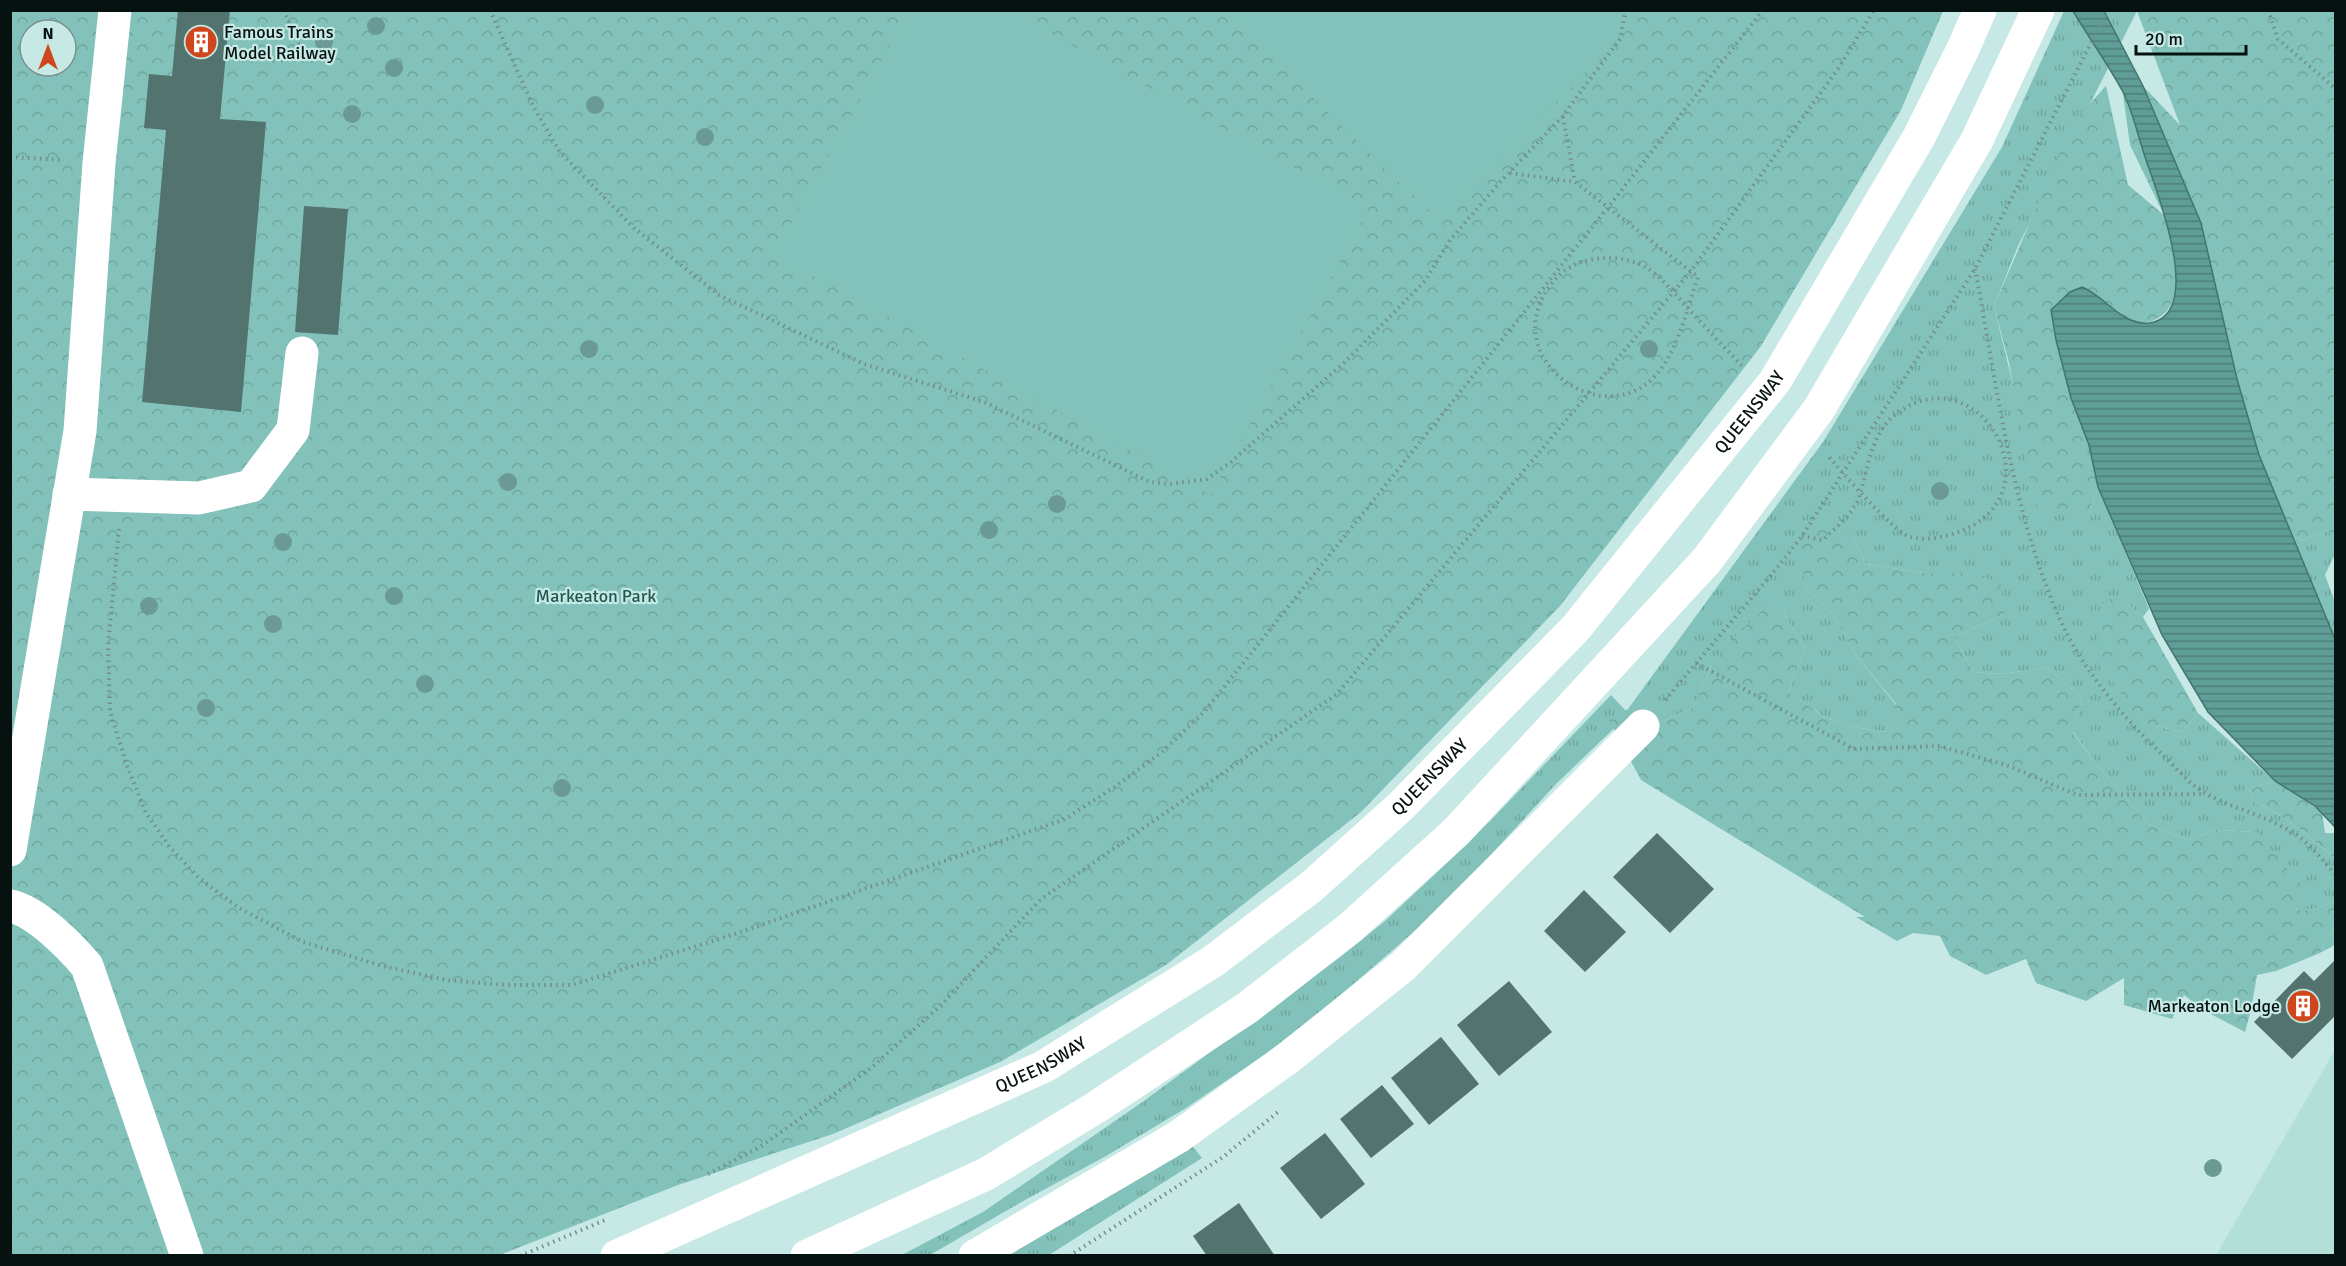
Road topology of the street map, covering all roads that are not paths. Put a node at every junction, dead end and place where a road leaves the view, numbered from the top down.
1 (115, 10) edge
2 (1980, 10) edge
3 (2036, 14) edge
4 (302, 353) dead end
5 (69, 494) junction
6 (1643, 726) road end
7 (10, 850) edge
8 (10, 906) edge
9 (187, 1256) edge
10 (617, 1256) edge
11 (807, 1256) edge
12 (975, 1256) edge

1 - 5 main road
2 - 10 main road, QUEENSWAY
3 - 11 main road
4 - 5 main road
5 - 7 main road
6 - 12 main road
8 - 9 main road

